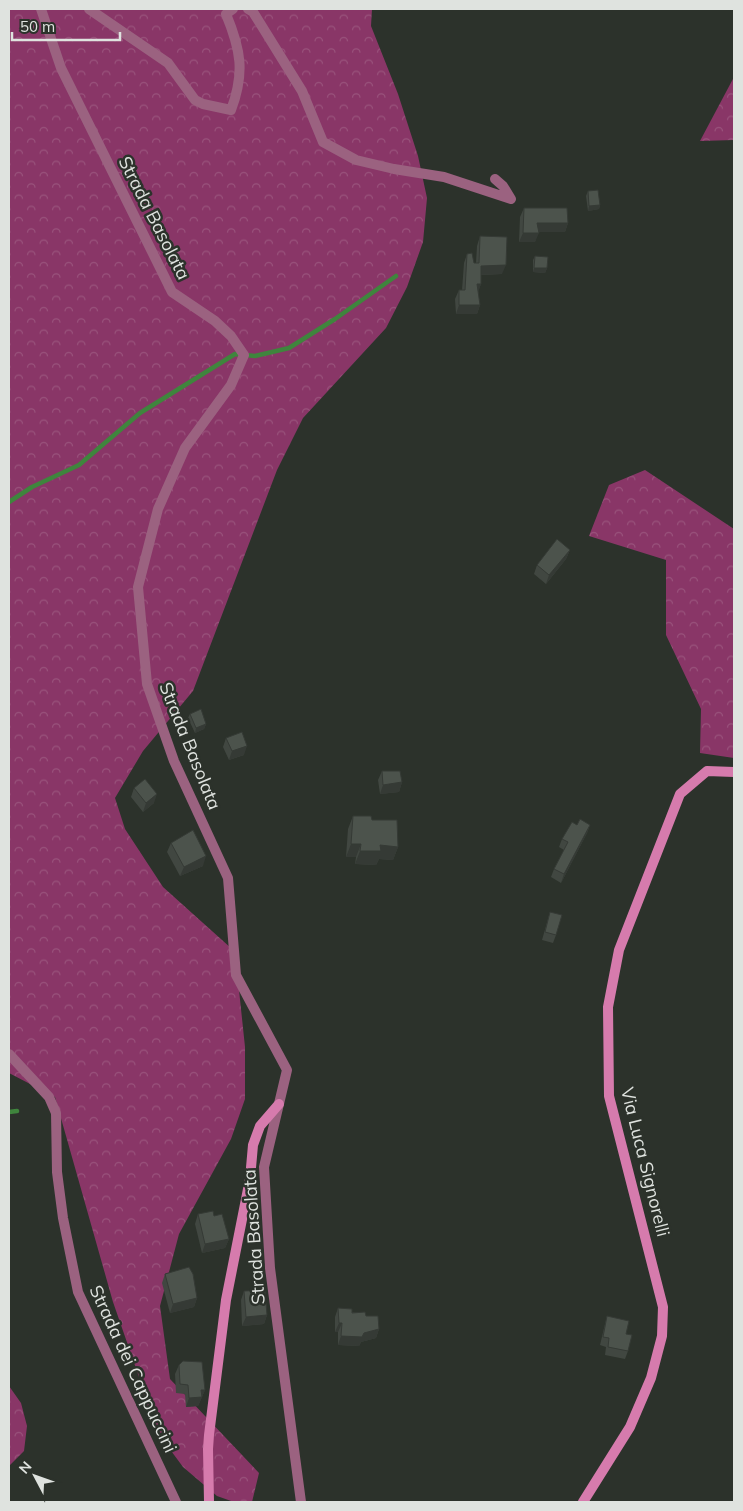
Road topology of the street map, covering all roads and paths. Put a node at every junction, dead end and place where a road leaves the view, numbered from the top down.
1 (41, 9) edge
2 (89, 9) edge
3 (233, 9) edge
4 (248, 9) edge
5 (494, 179) dead end
6 (734, 772) edge
7 (9, 1054) edge
8 (279, 1104) junction
9 (176, 1502) edge
10 (209, 1502) edge
11 (301, 1502) edge
12 (583, 1502) edge

1 - 8 street, Strada Basolata
2 - 3 street
4 - 5 street
6 - 12 main road, Via Luca Signorelli
7 - 9 street, Strada dei Cappuccini
8 - 10 main road
8 - 11 street, Strada Basolata

